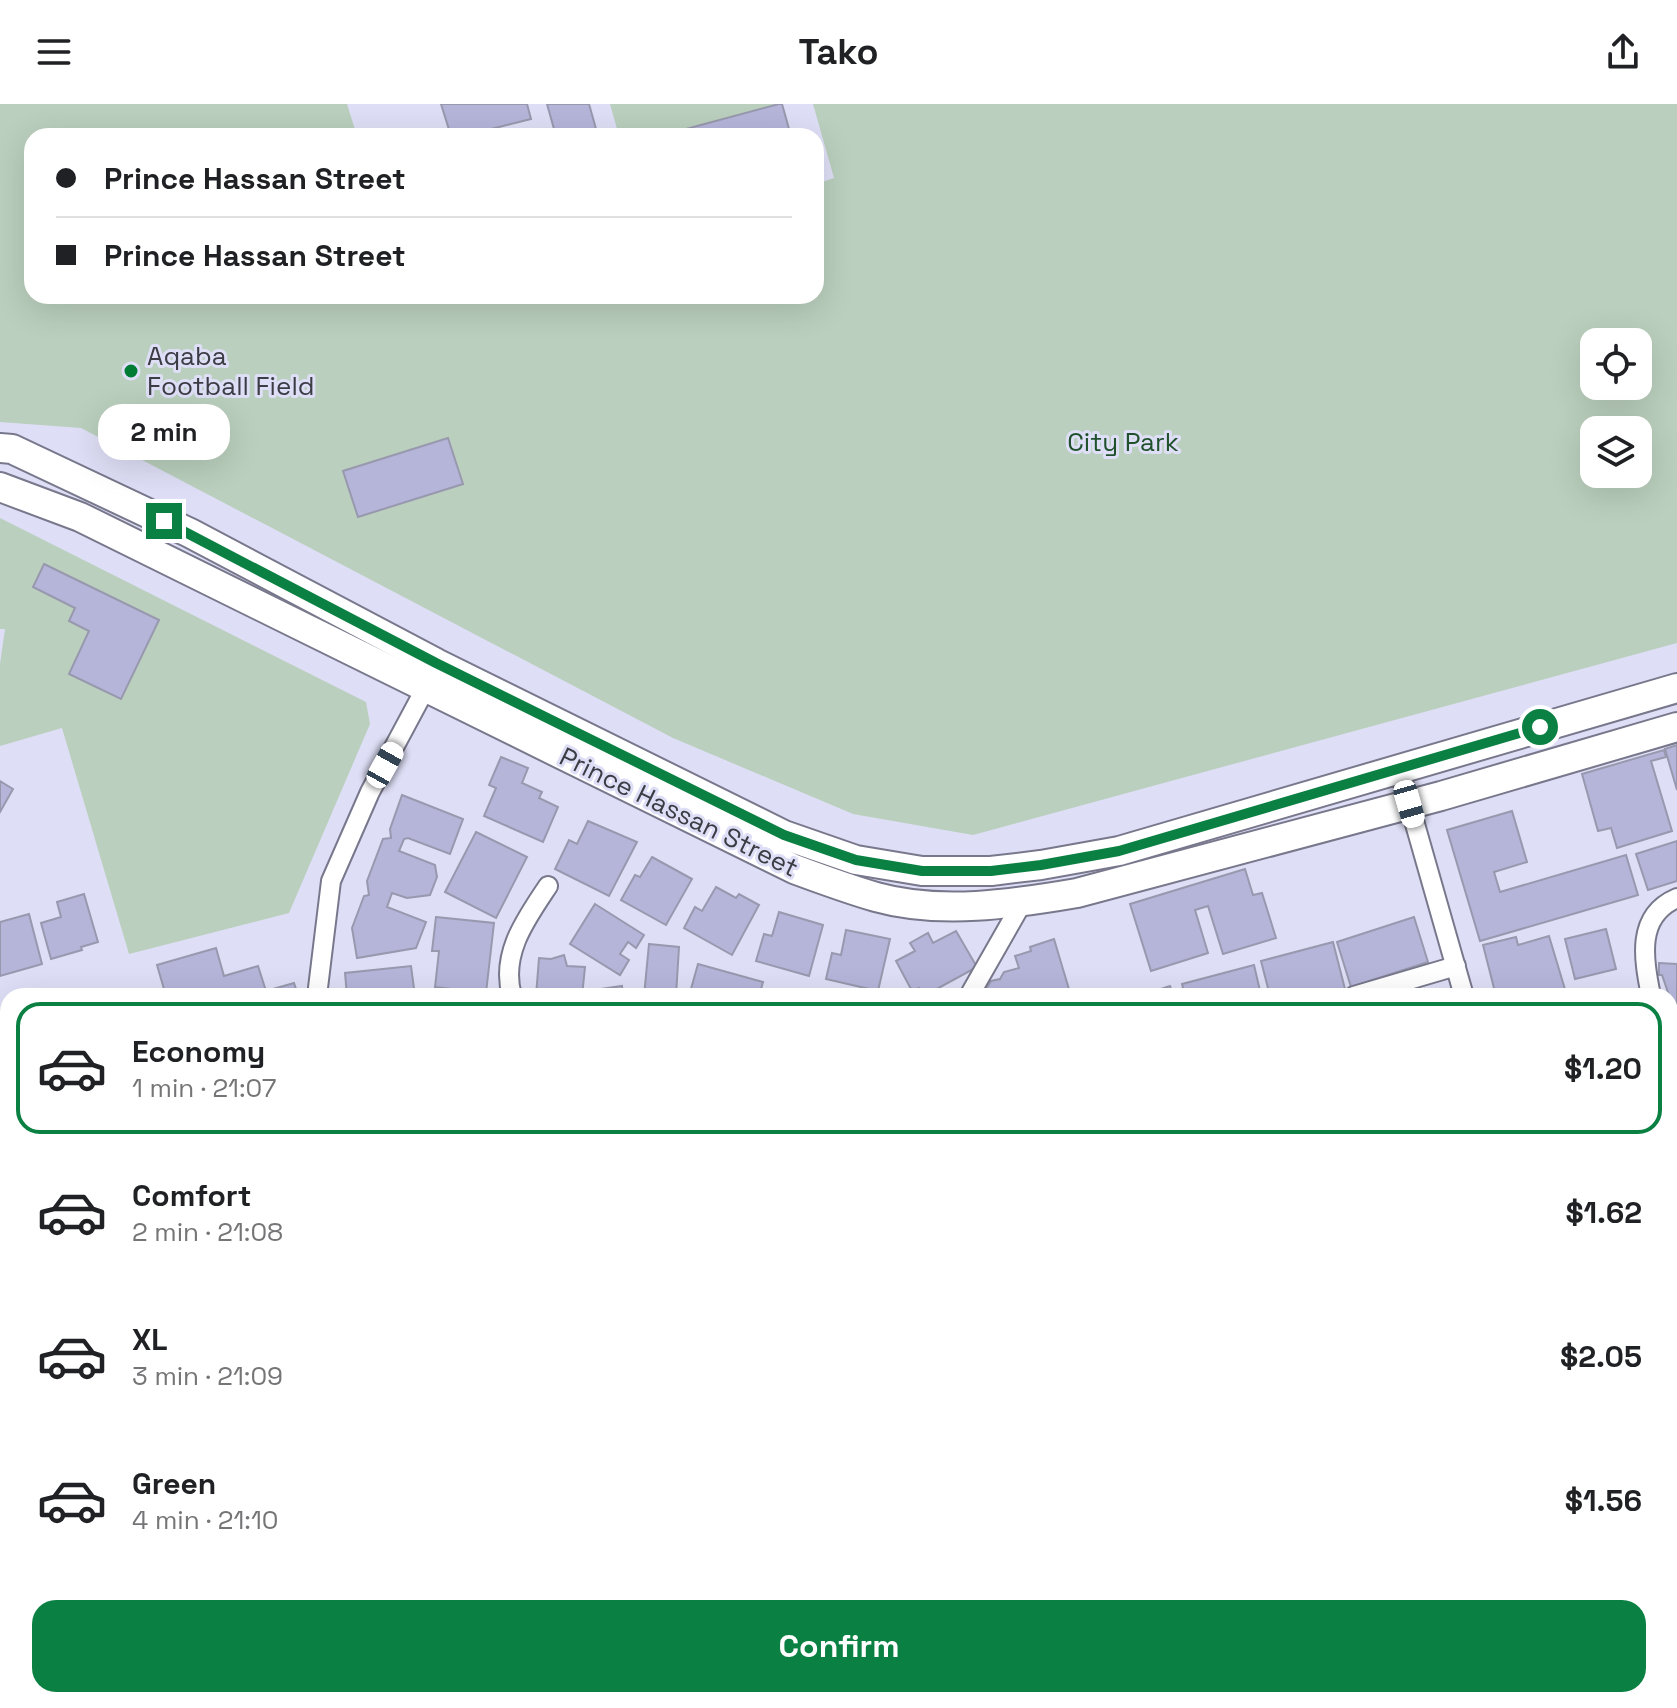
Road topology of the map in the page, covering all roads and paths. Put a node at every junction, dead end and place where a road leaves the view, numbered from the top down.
1 (0, 448) edge
2 (0, 487) edge
3 (431, 676) junction
4 (1677, 688) edge
5 (1677, 727) edge
6 (1399, 768) junction
7 (1409, 804) junction
8 (548, 886) dead end
9 (1677, 898) edge
10 (1022, 903) junction
11 (1456, 966) junction
12 (318, 988) edge
13 (512, 988) edge
14 (974, 988) edge
15 (1381, 988) edge
16 (1462, 988) edge
17 (1649, 988) edge

1 - 3 main road, Prince Hassan Street
2 - 3 main road, Prince Hassan Street
3 - 6 main road, Prince Hassan Street
3 - 10 main road, Prince Hassan Street
3 - 12 street
4 - 6 main road, Prince Hassan Street
5 - 7 main road, Prince Hassan Street
6 - 7 street
7 - 10 main road, Prince Hassan Street
7 - 11 street
8 - 13 street
9 - 17 street
10 - 14 street
11 - 15 street
11 - 16 street

